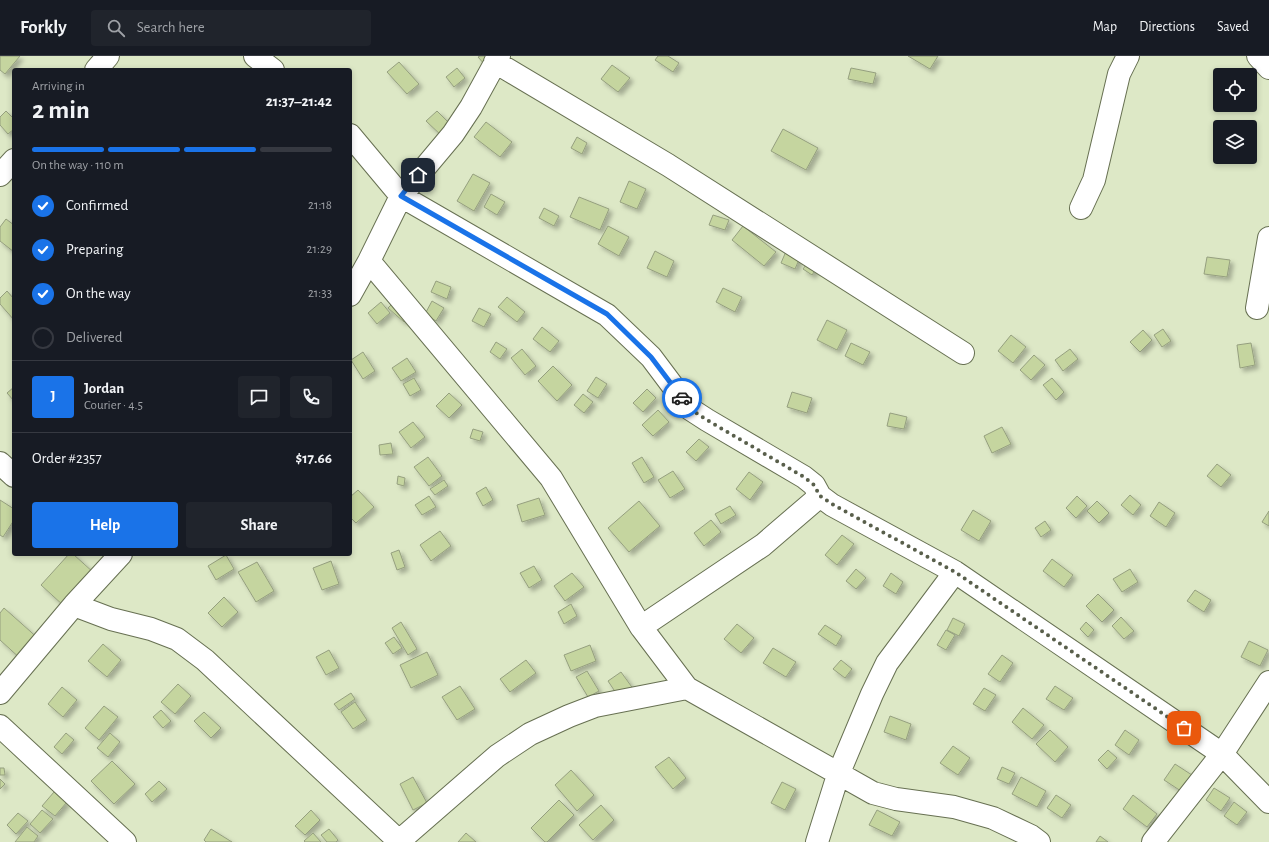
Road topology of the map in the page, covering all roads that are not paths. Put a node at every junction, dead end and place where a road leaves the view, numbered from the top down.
1 (108, 56) edge
2 (255, 56) edge
3 (1128, 56) edge
4 (1258, 56) edge
5 (497, 59) edge
6 (98, 68) edge
7 (270, 68) edge
8 (1269, 68) edge
9 (352, 136) edge
10 (12, 162) edge
11 (0, 175) edge
12 (401, 196) junction
13 (1081, 208) dead end
14 (1269, 238) edge
15 (369, 261) junction
16 (352, 291) edge
17 (1257, 308) dead end
18 (963, 353) dead end
19 (0, 463) edge
20 (12, 474) edge
21 (820, 496) junction
22 (108, 558) edge
23 (955, 572) junction
24 (74, 605) junction
25 (641, 627) junction
26 (1269, 682) edge
27 (687, 688) junction
28 (0, 693) edge
29 (0, 726) edge
30 (1222, 754) junction
31 (838, 775) junction
32 (1269, 802) edge
33 (125, 842) edge
34 (399, 842) edge
35 (817, 842) edge
36 (1039, 842) edge
37 (1153, 842) edge

1 - 6 street
2 - 7 street
3 - 13 street
4 - 8 street
5 - 12 street
5 - 18 street
9 - 12 street
10 - 11 street
12 - 15 street
12 - 21 street
14 - 17 street
15 - 16 street
15 - 25 street
19 - 20 street
21 - 23 street
21 - 25 street
22 - 24 street
23 - 30 street
23 - 31 street
24 - 28 street
24 - 34 street
25 - 27 street
26 - 30 street
27 - 31 street
27 - 34 street
29 - 33 street
30 - 32 street
30 - 37 street
31 - 35 street
31 - 36 street

